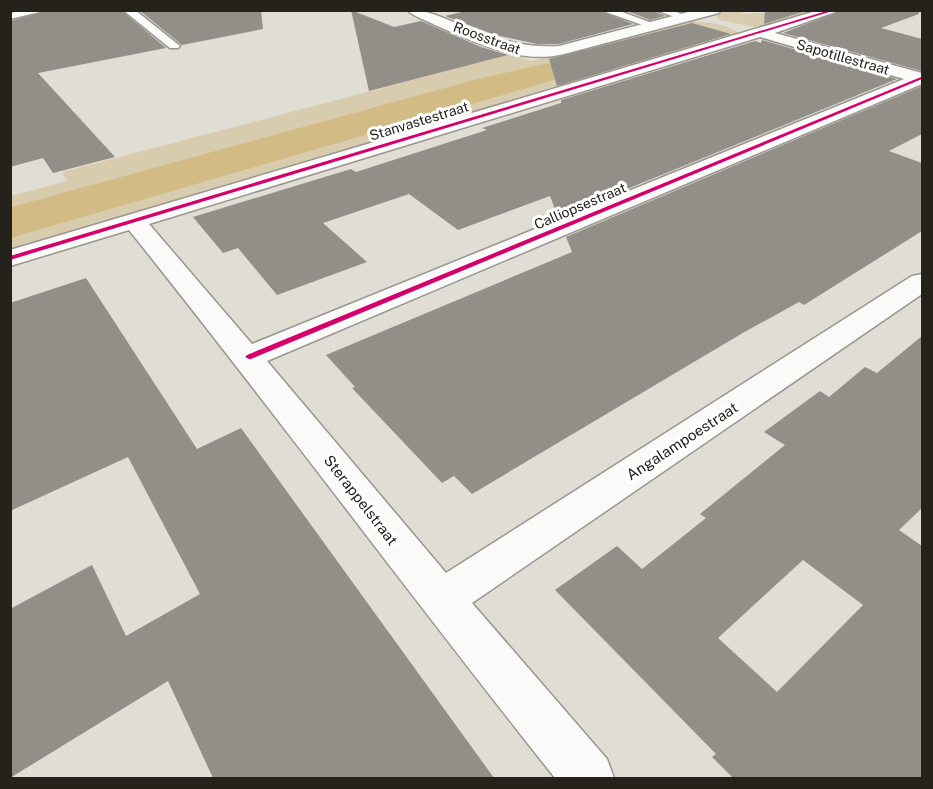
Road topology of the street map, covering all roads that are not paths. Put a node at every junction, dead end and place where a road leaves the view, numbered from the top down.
1 (43, 10) edge
2 (128, 10) edge
3 (413, 10) edge
4 (605, 10) edge
5 (660, 10) edge
6 (714, 10) edge
7 (835, 10) edge
8 (10, 16) edge
9 (690, 17) junction
10 (656, 26) junction
11 (759, 33) junction
12 (174, 46) dead end
13 (922, 79) edge
14 (135, 221) junction
15 (10, 258) edge
16 (922, 282) edge
17 (249, 357) junction
18 (441, 600) junction
19 (588, 778) edge

1 - 8 lane
2 - 12 lane
3 - 10 street, Roosstraat
4 - 10 lane
5 - 9 lane
6 - 9 street, Roosstraat
7 - 11 street, Stanvastestraat
9 - 10 street, Roosstraat
9 - 11 street, Sapotillestraat
11 - 13 street, Sapotillestraat
11 - 14 street, Stanvastestraat
13 - 17 street, Calliopsestraat
14 - 15 street, Stanvastestraat
14 - 17 street, Sterappelstraat
16 - 18 street, Angalampoestraat
17 - 18 street, Sterappelstraat
18 - 19 street, Sterappelstraat

